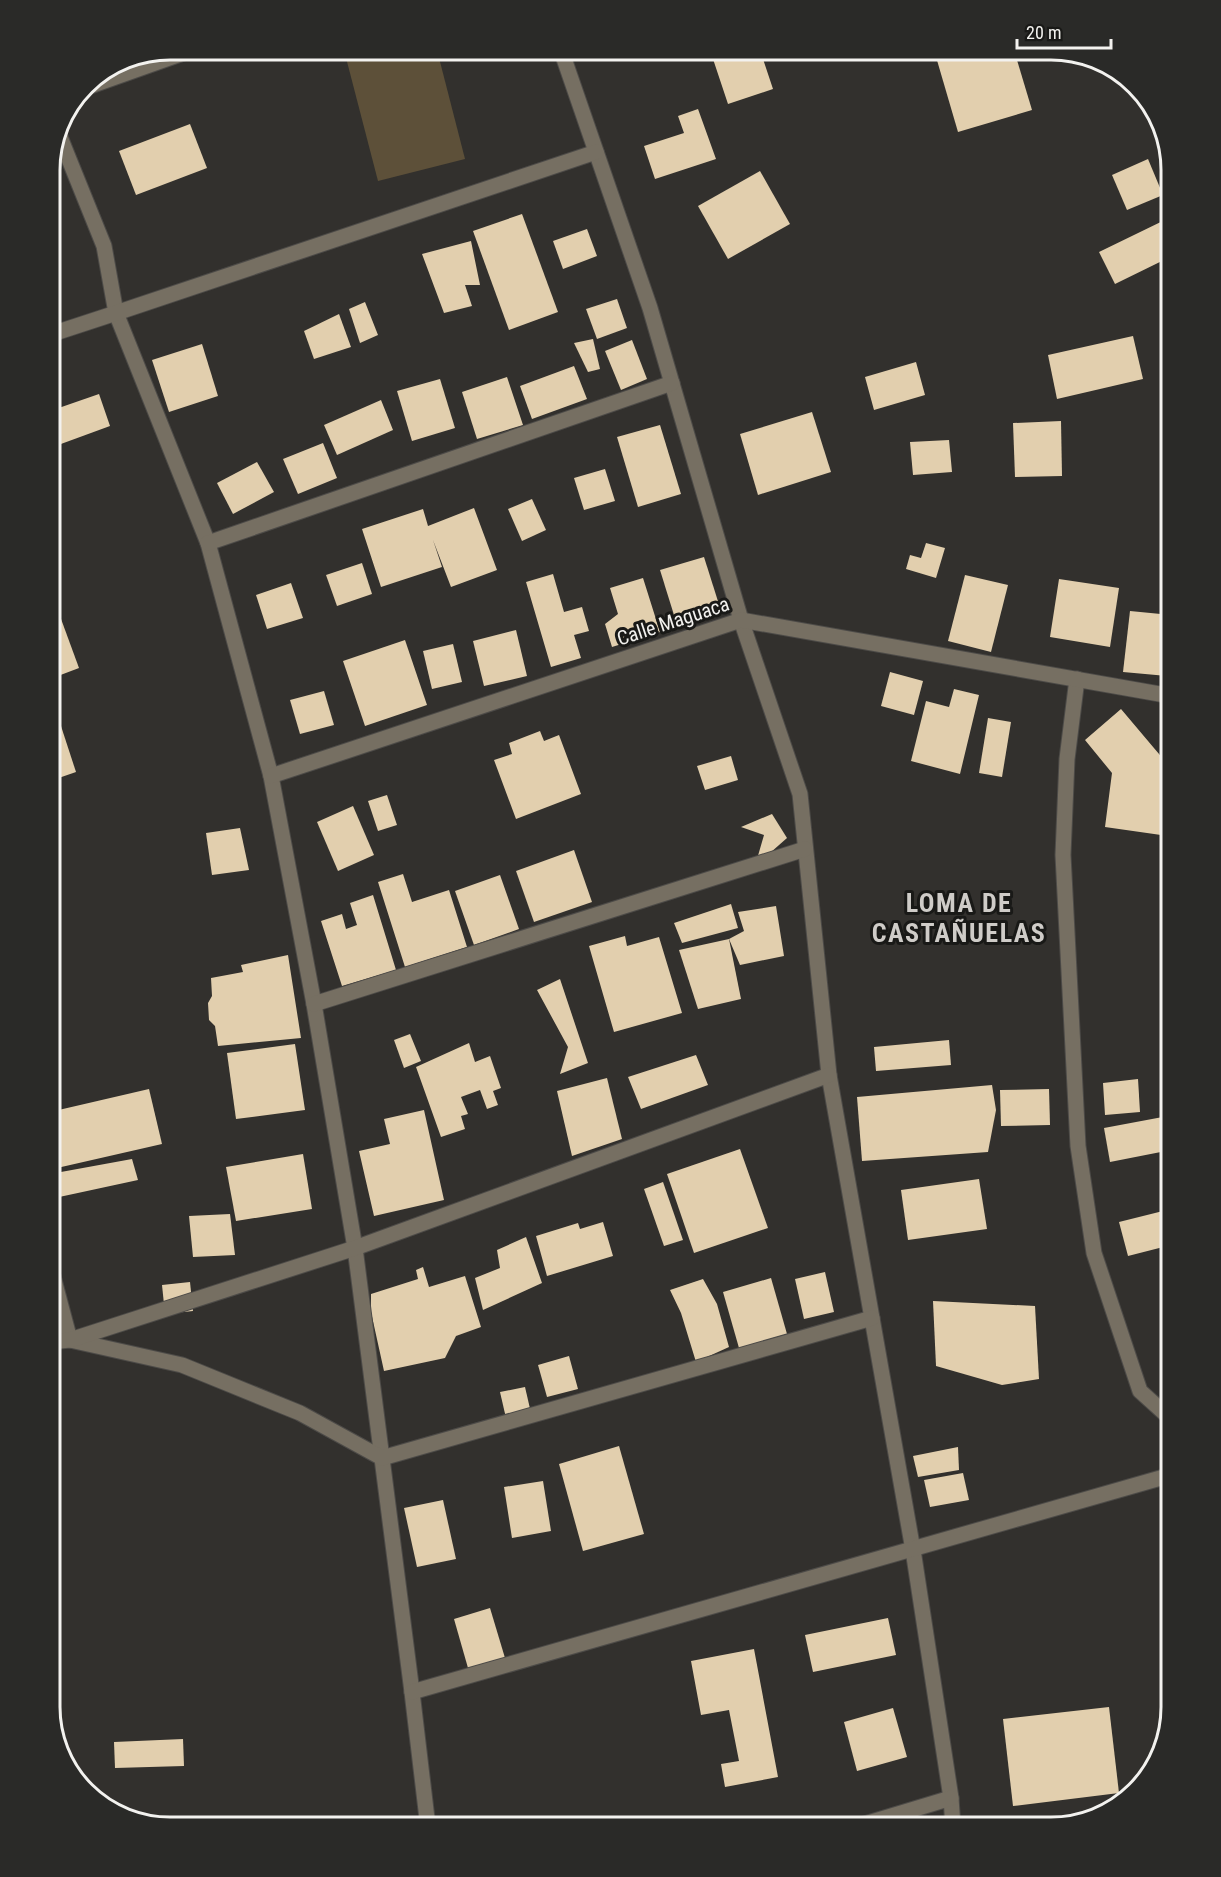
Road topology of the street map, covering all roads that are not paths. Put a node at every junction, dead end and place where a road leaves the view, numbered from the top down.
1 (164, 60) edge
2 (564, 60) edge
3 (108, 80) edge
4 (63, 145) edge
5 (596, 152) junction
6 (116, 313) junction
7 (60, 331) edge
8 (672, 383) junction
9 (208, 543) junction
10 (741, 620) junction
11 (1077, 679) junction
12 (1161, 694) edge
13 (271, 776) junction
14 (806, 849) junction
15 (314, 1004) junction
16 (829, 1075) junction
17 (355, 1248) junction
18 (60, 1302) edge
19 (872, 1318) junction
20 (70, 1340) junction
21 (60, 1341) edge
22 (1161, 1409) edge
23 (382, 1458) junction
24 (1161, 1478) edge
25 (913, 1550) junction
26 (412, 1692) junction
27 (951, 1798) junction
28 (427, 1817) edge
29 (888, 1817) edge
30 (952, 1817) edge

1 - 3 street
2 - 5 street
4 - 6 street
5 - 6 street
5 - 8 street
6 - 7 street
6 - 9 street
8 - 9 street
8 - 10 street
9 - 13 street
10 - 11 street, Calle Maguaca
10 - 13 street, Calle Maguaca
10 - 14 street
11 - 12 street, Calle Maguaca
11 - 22 street
13 - 15 street
14 - 15 street
14 - 16 street
15 - 17 street
16 - 17 street
16 - 19 street
17 - 20 street
17 - 23 street
18 - 20 street
19 - 23 street
19 - 25 street
20 - 21 street
20 - 23 street
23 - 26 street
24 - 25 street
25 - 26 street
25 - 27 street
26 - 28 street
27 - 29 street
27 - 30 street

